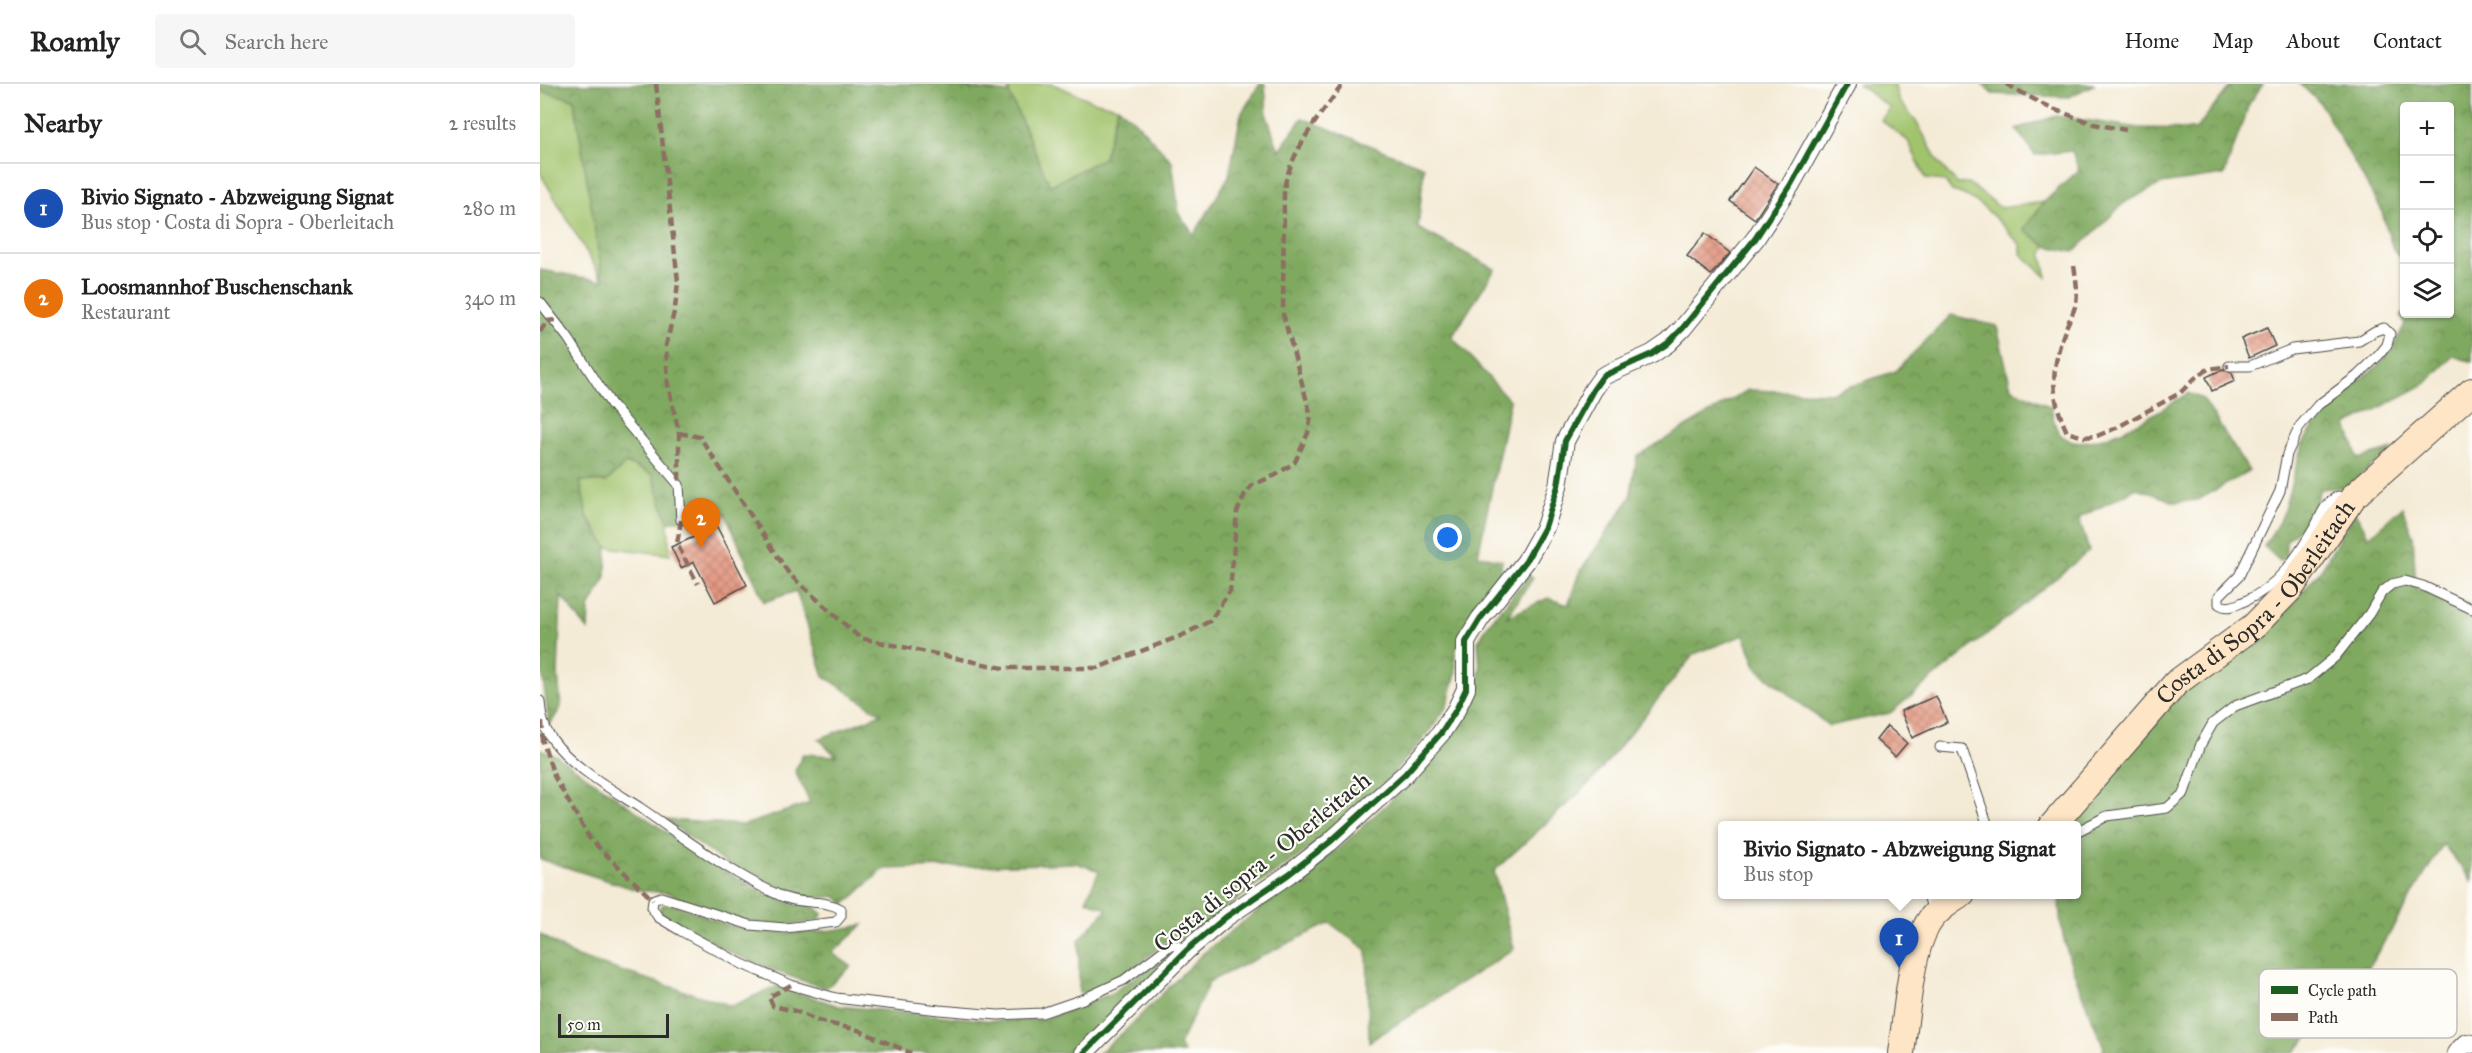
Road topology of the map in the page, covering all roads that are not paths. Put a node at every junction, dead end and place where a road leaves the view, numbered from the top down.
1 (1847, 84) edge
2 (540, 302) edge
3 (2229, 366) dead end
4 (2472, 391) edge
5 (2351, 500) junction
6 (681, 520) dead end
7 (2472, 609) edge
8 (540, 700) edge
9 (1940, 747) dead end
10 (1987, 821) edge
11 (2055, 821) edge
12 (2081, 829) edge
13 (1954, 899) edge
14 (1931, 905) edge
15 (1187, 950) junction
16 (2472, 1044) edge
17 (1084, 1053) edge
18 (1901, 1053) edge
19 (2456, 1053) edge

1 - 15 street, Costa di sopra - Oberleitach
2 - 6 lane
3 - 5 lane
4 - 5 main road, Costa di Sopra - Oberleitach
5 - 11 main road, Costa di Sopra - Oberleitach
7 - 12 lane
8 - 15 lane
9 - 10 lane
13 - 14 main road
14 - 18 main road
15 - 17 street, Costa di sopra - Oberleitach
16 - 19 street

